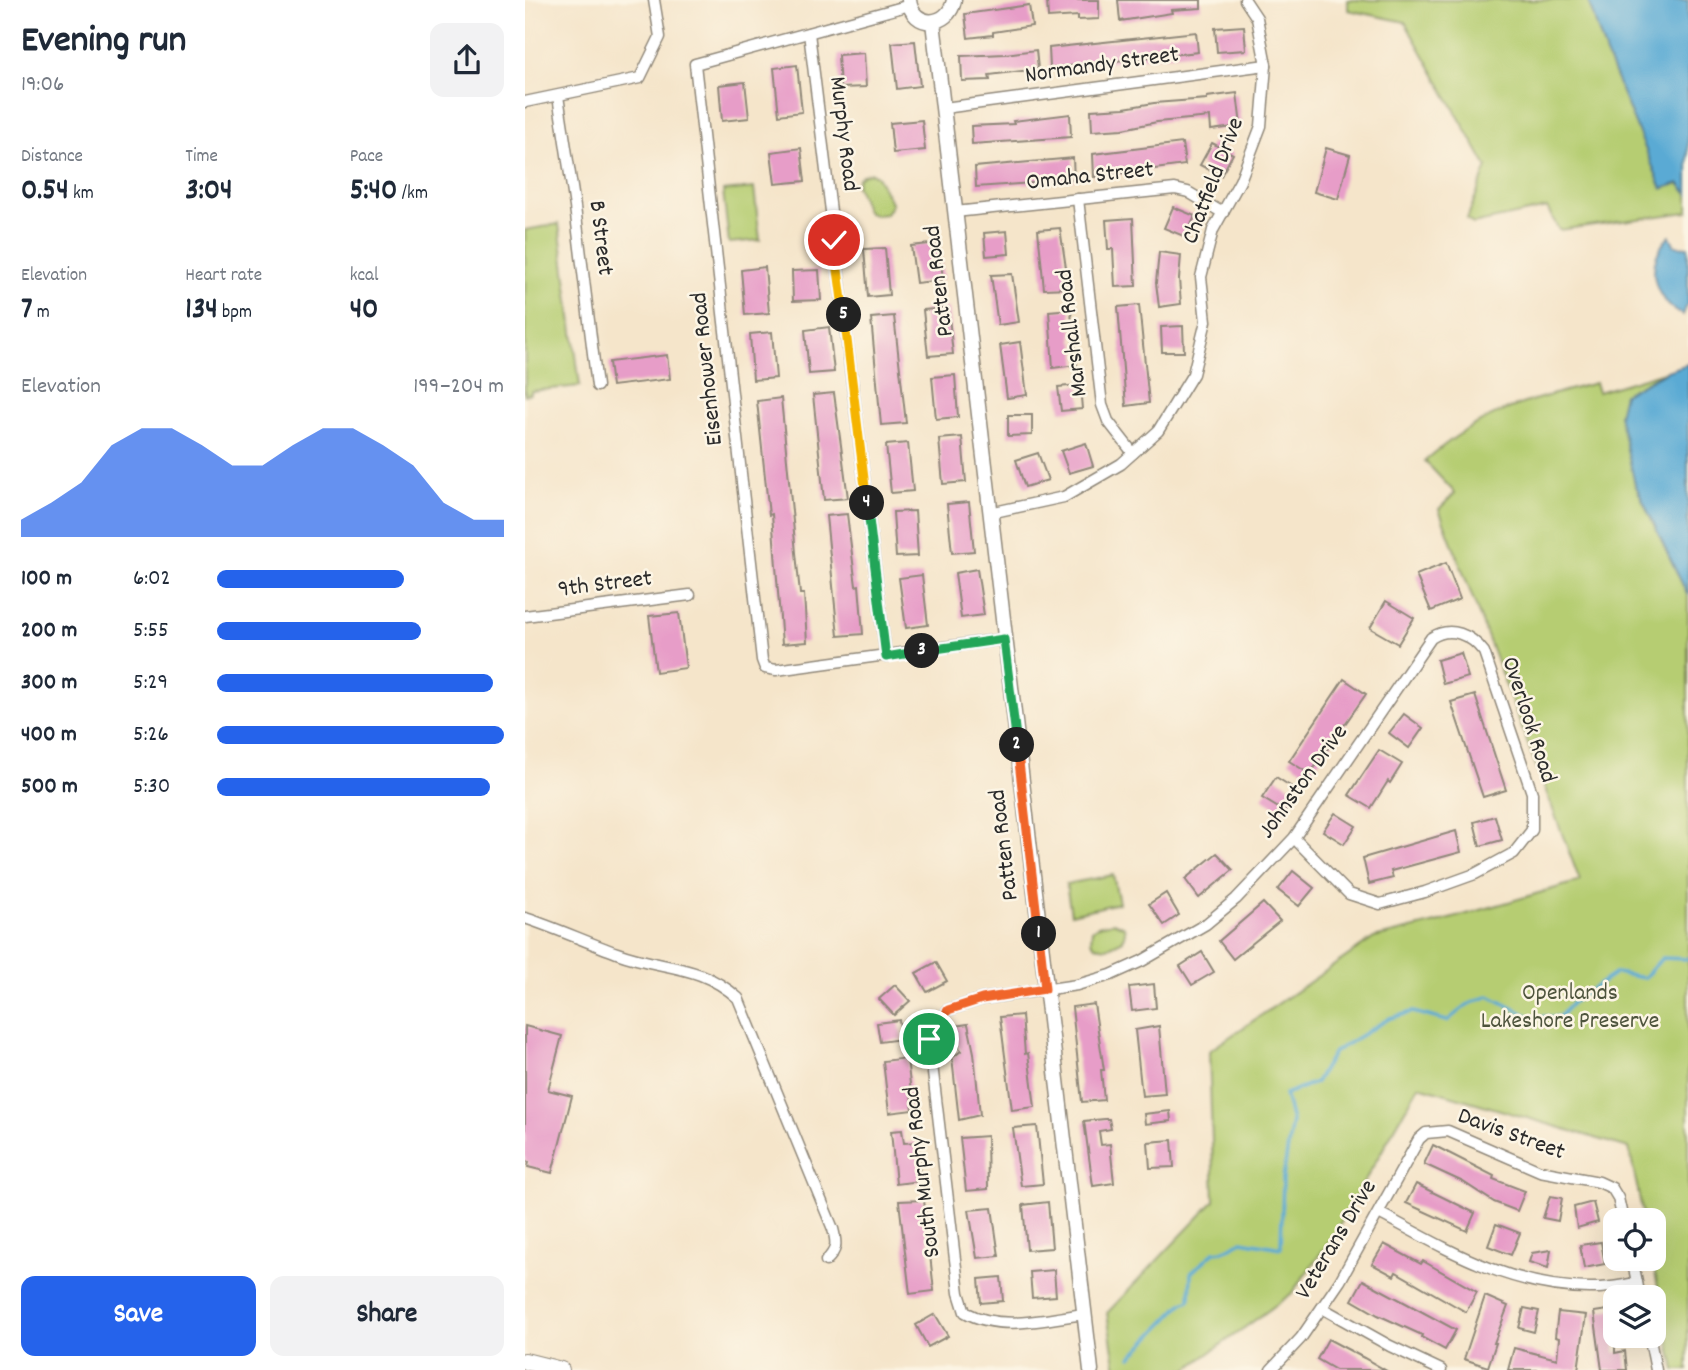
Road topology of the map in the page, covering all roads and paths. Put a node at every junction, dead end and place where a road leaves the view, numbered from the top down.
1 (654, 0) edge
2 (954, 0) edge
3 (1245, 0) edge
4 (909, 3) edge
5 (933, 22) junction
6 (809, 33) junction
7 (1266, 65) junction
8 (558, 96) junction
9 (525, 102) edge
10 (944, 108) junction
11 (1078, 199) junction
12 (955, 212) junction
13 (1223, 213) junction
14 (597, 386) dead end
15 (1133, 453) junction
16 (990, 513) junction
17 (690, 596) dead end
18 (525, 616) edge
19 (1462, 634) joint
20 (1004, 639) junction
21 (886, 657) junction
22 (1294, 838) junction
23 (525, 918) edge
24 (1045, 989) junction
25 (1435, 1131) joint
26 (1620, 1208) edge
27 (1379, 1213) junction
28 (826, 1261) dead end
29 (1635, 1271) edge
30 (1637, 1283) joint
31 (1322, 1308) junction
32 (1084, 1314) junction
33 (1652, 1348) edge
34 (525, 1361) edge
35 (561, 1370) edge
36 (1091, 1370) edge
37 (1271, 1370) edge
38 (1441, 1370) edge
39 (1656, 1370) edge

1 - 8 street
2 - 5 street
3 - 7 street, Chatfield Drive
4 - 5 street
4 - 6 street
5 - 10 street, Patten Road
6 - 21 street, Murphy Road
6 - 21 street, Eisenhower Road
7 - 10 street, Normandy Street
7 - 13 street, Chatfield Drive
8 - 9 street
8 - 14 street, B Street
10 - 12 street, Patten Road
11 - 12 street, Omaha Street
11 - 13 street, Omaha Street
11 - 15 street, Marshall Road
12 - 16 street, Patten Road
13 - 15 street, Chatfield Drive
15 - 16 street, Chatfield Drive
16 - 20 street, Patten Road
17 - 18 street, 9th Street
19 - 22 street, Johnston Drive
19 - 22 street, Overlook Road
20 - 21 street
20 - 24 street, Patten Road
22 - 24 street, Johnston Drive
23 - 28 street
24 - 32 street, Patten Road
24 - 32 street, South Murphy Road
25 - 26 street, Davis Street
25 - 27 street, Veterans Drive
27 - 30 street
27 - 31 street, Veterans Drive
29 - 30 street
31 - 37 street, Veterans Drive
31 - 38 street
32 - 36 street, Patten Road
33 - 39 street
34 - 35 main road

